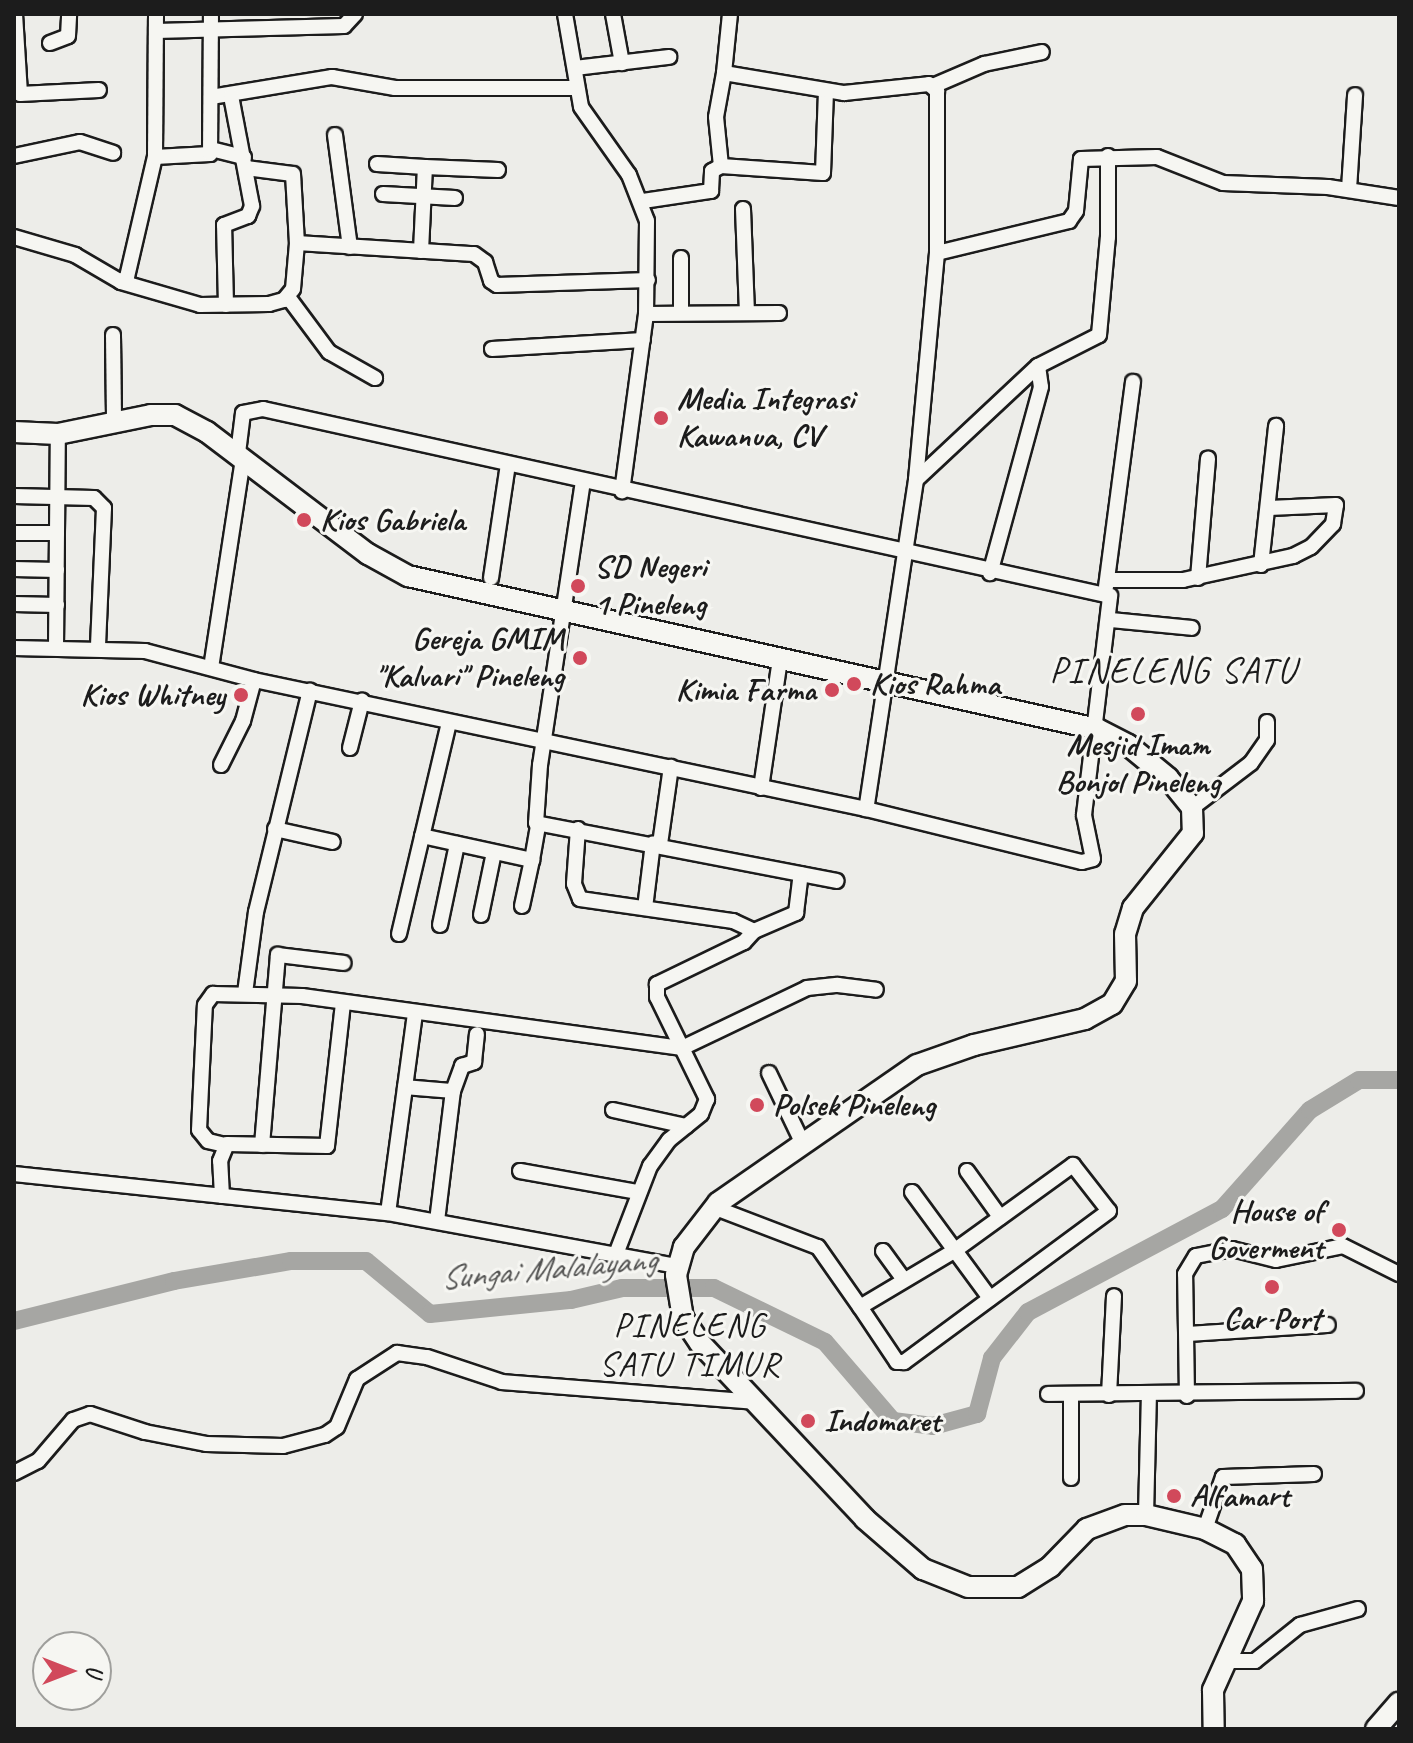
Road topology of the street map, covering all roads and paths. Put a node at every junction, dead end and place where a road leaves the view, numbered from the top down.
1 (15, 14) edge
2 (69, 14) edge
3 (156, 14) edge
4 (355, 14) edge
5 (565, 14) edge
6 (613, 14) edge
7 (730, 14) edge
8 (255, 20) edge
9 (305, 21) edge
10 (211, 22) edge
11 (156, 31) junction
12 (50, 43) dead end
13 (1042, 52) dead end
14 (669, 57) dead end
15 (622, 63) junction
16 (575, 68) junction
17 (724, 73) junction
18 (933, 86) junction
19 (577, 88) junction
20 (99, 90) dead end
21 (826, 91) junction
22 (1355, 95) dead end
23 (231, 96) junction
24 (211, 97) junction
25 (335, 135) dead end
26 (211, 149) junction
27 (113, 153) dead end
28 (14, 156) edge
29 (1108, 156) junction
30 (155, 157) junction
31 (245, 162) junction
32 (377, 164) dead end
33 (721, 166) junction
34 (425, 167) junction
35 (498, 170) dead end
36 (1349, 189) junction
37 (383, 194) dead end
38 (424, 196) junction
39 (455, 198) dead end
40 (1399, 198) edge
41 (643, 201) junction
42 (743, 209) dead end
43 (14, 237) edge
44 (297, 243) junction
45 (350, 247) junction
46 (421, 251) junction
47 (937, 253) junction
48 (681, 258) dead end
49 (648, 280) junction
50 (121, 282) junction
51 (288, 297) junction
52 (226, 305) junction
53 (681, 313) junction
54 (747, 313) junction
55 (779, 313) dead end
56 (646, 314) junction
57 (113, 335) dead end
58 (643, 340) junction
59 (492, 349) dead end
60 (1038, 366) junction
61 (375, 378) dead end
62 (1133, 382) dead end
63 (114, 423) junction
64 (1276, 426) dead end
65 (14, 432) edge
66 (58, 434) junction
67 (240, 456) junction
68 (1208, 458) dead end
69 (508, 464) junction
70 (916, 480) junction
71 (583, 481) junction
72 (622, 491) junction
73 (14, 496) edge
74 (57, 497) junction
75 (1269, 508) junction
76 (14, 533) edge
77 (57, 533) junction
78 (903, 552) junction
79 (1261, 565) junction
80 (14, 569) edge
81 (57, 570) junction
82 (990, 573) junction
83 (491, 578) dead end
84 (1198, 578) junction
85 (1106, 587) junction
86 (14, 604) edge
87 (57, 605) junction
88 (564, 612) junction
89 (1111, 620) junction
90 (1192, 628) dead end
91 (56, 647) junction
92 (98, 647) junction
93 (14, 648) edge
94 (780, 659) junction
95 (211, 668) junction
96 (254, 680) junction
97 (883, 682) junction
98 (310, 690) junction
99 (362, 701) junction
100 (449, 722) junction
101 (1267, 722) dead end
102 (1097, 729) junction
103 (544, 739) junction
104 (350, 748) dead end
105 (221, 765) dead end
106 (671, 767) junction
107 (761, 788) junction
108 (1192, 808) junction
109 (866, 809) junction
110 (538, 825) junction
111 (275, 829) junction
112 (578, 829) junction
113 (422, 836) junction
114 (333, 842) dead end
115 (457, 844) junction
116 (656, 844) junction
117 (494, 852) junction
118 (532, 860) junction
119 (801, 874) junction
120 (836, 881) dead end
121 (522, 906) dead end
122 (645, 908) junction
123 (481, 915) dead end
124 (440, 925) dead end
125 (754, 931) junction
126 (399, 934) dead end
127 (344, 963) dead end
128 (876, 990) dead end
129 (245, 993) junction
130 (274, 993) junction
131 (343, 1004) junction
132 (415, 1013) junction
133 (477, 1034) dead end
134 (682, 1048) junction
135 (769, 1073) dead end
136 (405, 1087) junction
137 (453, 1091) junction
138 (613, 1110) dead end
139 (686, 1126) junction
140 (803, 1144) junction
141 (225, 1145) junction
142 (262, 1145) junction
143 (520, 1171) dead end
144 (967, 1171) dead end
145 (14, 1174) edge
146 (638, 1192) junction
147 (912, 1192) dead end
148 (222, 1196) junction
149 (713, 1207) junction
150 (388, 1213) junction
151 (1000, 1217) junction
152 (437, 1221) junction
153 (883, 1251) dead end
154 (954, 1251) junction
155 (616, 1254) junction
156 (676, 1270) junction
157 (1399, 1274) edge
158 (903, 1279) junction
159 (1114, 1296) dead end
160 (990, 1298) junction
161 (860, 1307) junction
162 (1328, 1325) dead end
163 (1187, 1334) junction
164 (1356, 1391) dead end
165 (1048, 1394) dead end
166 (1071, 1394) junction
167 (1109, 1395) junction
168 (1149, 1396) junction
169 (1187, 1396) junction
170 (756, 1402) junction
171 (14, 1473) edge
172 (1314, 1474) dead end
173 (1071, 1478) dead end
174 (1146, 1515) junction
175 (1205, 1529) junction
176 (1358, 1609) dead end
177 (1226, 1661) junction
178 (1399, 1703) edge
179 (1214, 1729) edge
180 (1376, 1729) edge

1 - 20 street
2 - 12 street
3 - 11 street
4 - 9 street
5 - 16 street
6 - 15 street
7 - 17 street
8 - 9 street
8 - 10 street
10 - 11 street
10 - 24 street
11 - 30 street
13 - 18 street
14 - 15 street
15 - 16 street
16 - 19 street
17 - 21 street
17 - 33 street
18 - 21 street
18 - 47 street
19 - 23 street
19 - 41 street
21 - 33 street
22 - 36 street
23 - 24 street
23 - 31 street
24 - 26 street
25 - 45 street
26 - 30 street
26 - 31 street
27 - 28 street
29 - 36 street
29 - 47 street
29 - 60 street
30 - 50 street
31 - 44 street
31 - 52 street
32 - 34 street
33 - 41 street
34 - 35 street
34 - 38 street
36 - 40 street
37 - 38 street
38 - 39 street
38 - 46 street
41 - 49 street
42 - 54 street
43 - 50 street
44 - 45 street
44 - 51 street
45 - 46 street
46 - 49 street
47 - 70 street
48 - 53 street
49 - 56 street
50 - 52 street
51 - 52 street
51 - 61 street
53 - 54 street
53 - 56 street
54 - 55 street
56 - 58 street
57 - 63 street
58 - 59 street
58 - 72 street
60 - 70 street
60 - 82 street
62 - 85 street
63 - 66 highway
63 - 67 highway
64 - 75 street
65 - 66 highway
66 - 74 street
67 - 69 street
67 - 88 highway
67 - 95 street
68 - 84 street
69 - 71 street
69 - 83 street
70 - 78 street
71 - 72 street
71 - 88 street
72 - 78 street
73 - 74 street
74 - 77 street
74 - 92 street
75 - 79 street
75 - 79 street
76 - 77 street
77 - 81 street
78 - 82 street
78 - 97 street
79 - 84 street
80 - 81 street
81 - 87 street
82 - 85 street
84 - 85 street
85 - 89 street
86 - 87 street
87 - 91 street
88 - 94 highway
88 - 103 street
89 - 90 street
89 - 102 street
91 - 92 street
91 - 93 street
92 - 95 street
94 - 97 highway
94 - 107 street
95 - 96 street
96 - 98 street
96 - 105 street
97 - 102 highway
97 - 109 street
98 - 99 street
98 - 111 street
99 - 100 street
99 - 104 street
100 - 103 street
100 - 113 street
101 - 108 street
102 - 108 highway
102 - 109 street
103 - 106 street
103 - 110 street
106 - 107 street
106 - 116 street
107 - 109 street
108 - 140 highway
110 - 112 street
110 - 118 street
111 - 114 street
111 - 129 street
112 - 116 street
112 - 122 street
113 - 115 street
113 - 126 street
115 - 117 street
115 - 124 street
116 - 119 street
116 - 122 street
117 - 118 street
117 - 123 street
118 - 121 street
119 - 120 street
119 - 125 street
122 - 125 street
125 - 134 street
127 - 130 street
128 - 134 street
129 - 130 street
129 - 141 street
130 - 131 street
130 - 142 street
131 - 132 street
131 - 142 street
132 - 134 street
132 - 136 street
133 - 137 street
134 - 139 street
135 - 140 street
136 - 137 street
136 - 150 street
137 - 152 street
138 - 139 street
139 - 146 street
140 - 149 highway
141 - 142 street
141 - 148 street
143 - 146 street
144 - 151 street
145 - 148 street
146 - 155 street
147 - 154 street
148 - 150 street
149 - 156 highway
149 - 161 street
150 - 152 street
151 - 154 street
151 - 160 street
152 - 155 street
153 - 158 street
154 - 158 street
154 - 160 street
155 - 156 street
156 - 170 highway
157 - 163 street
158 - 161 street
159 - 167 street
160 - 161 street
162 - 163 street
163 - 169 street
164 - 169 street
165 - 166 street
166 - 167 street
166 - 173 street
167 - 168 street
168 - 169 street
168 - 174 street
170 - 171 street
170 - 174 highway
172 - 175 street
174 - 175 highway
175 - 177 highway
176 - 177 street
177 - 179 highway
178 - 180 highway

